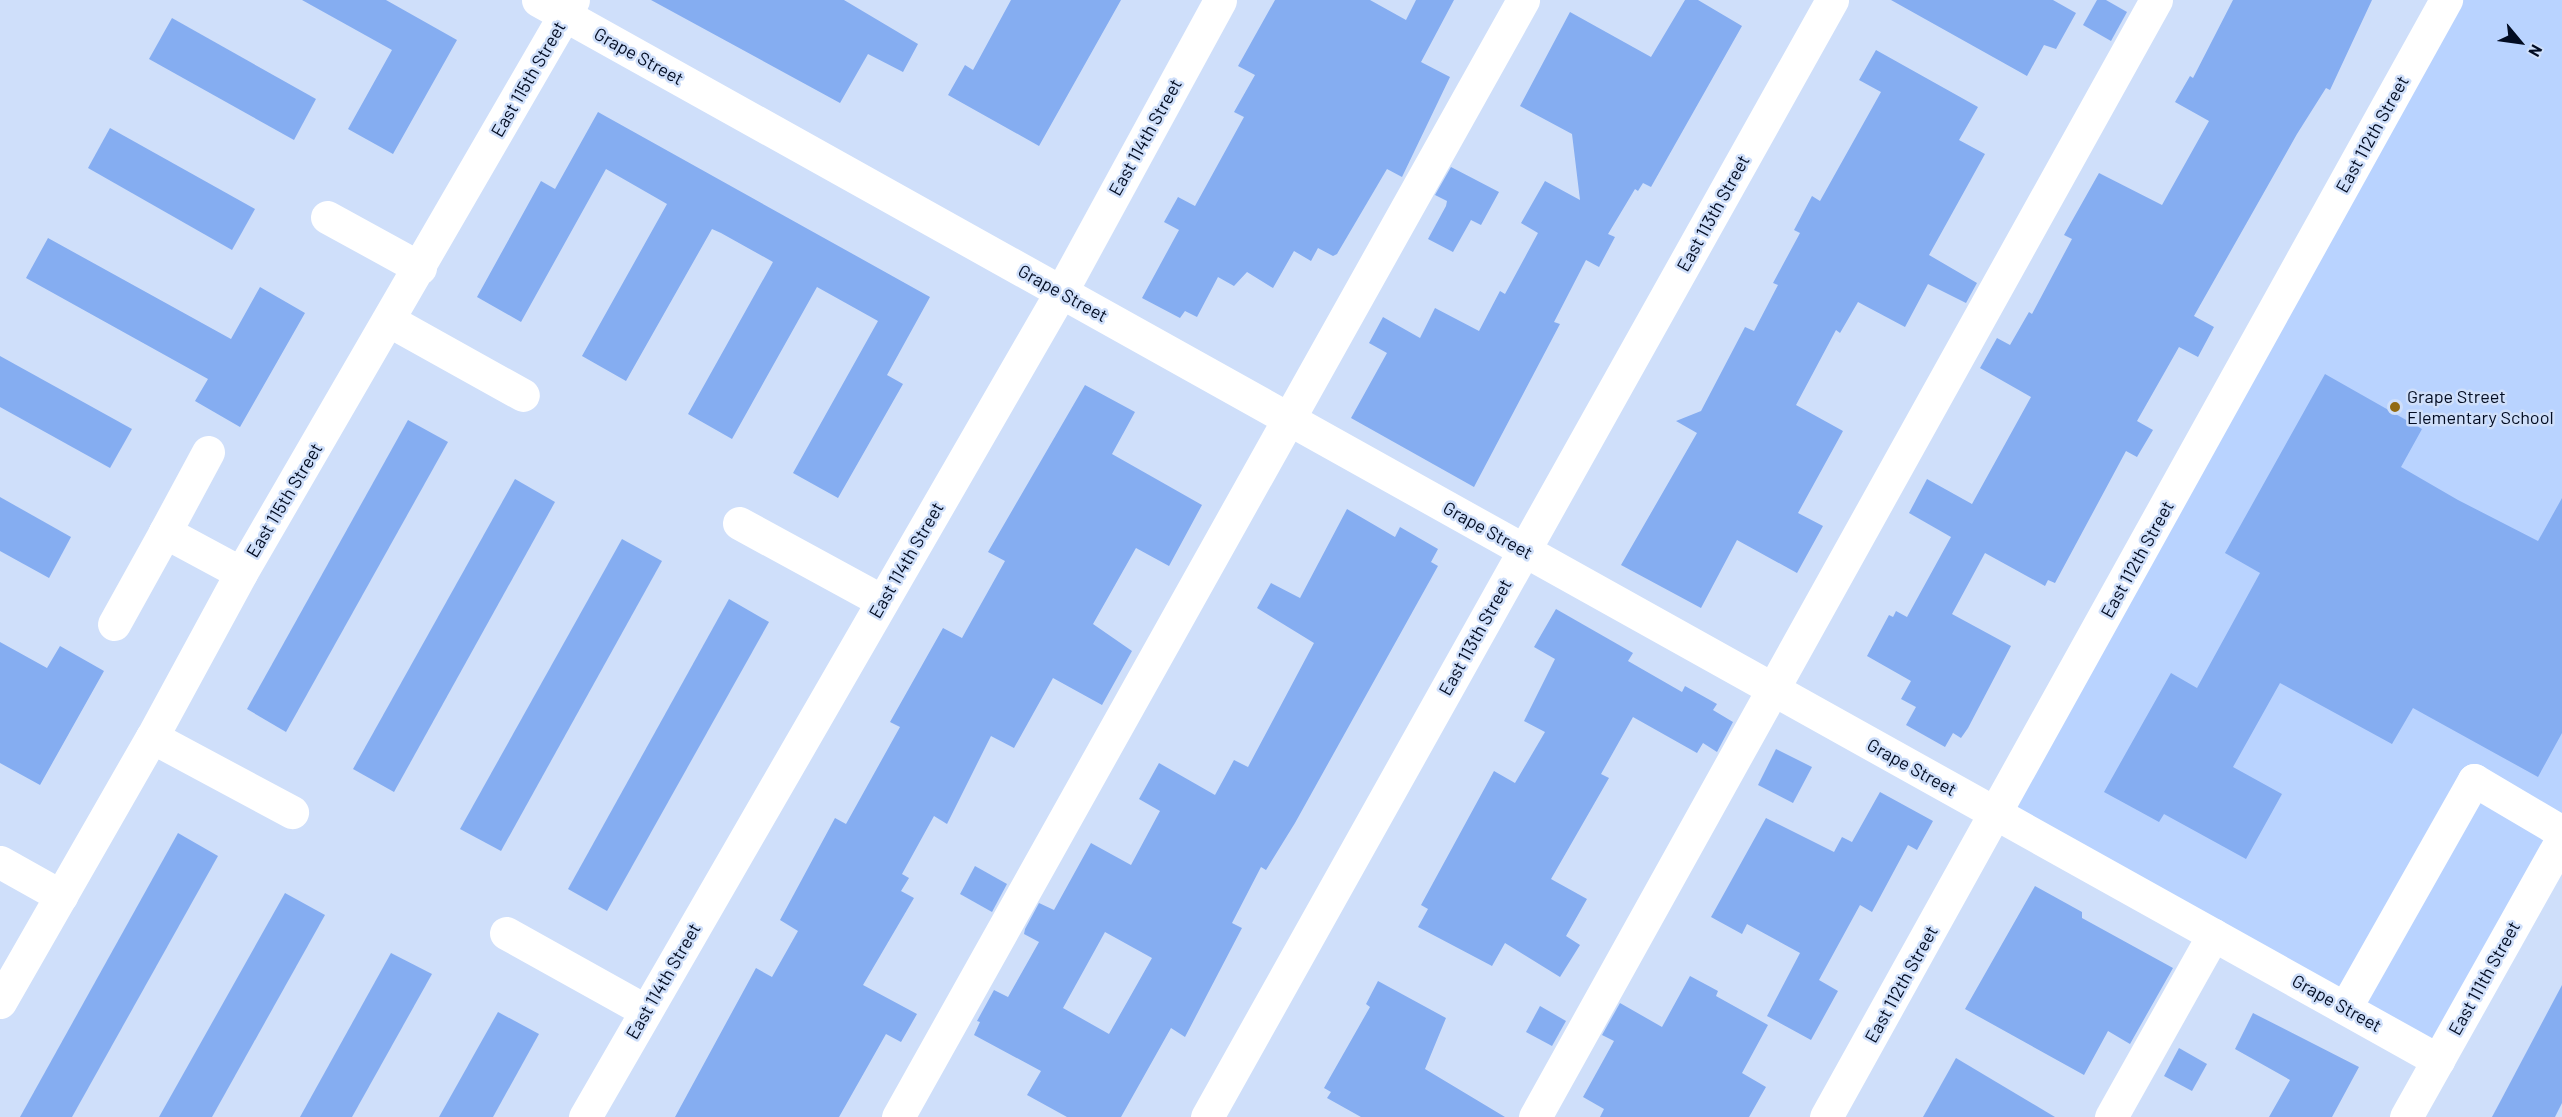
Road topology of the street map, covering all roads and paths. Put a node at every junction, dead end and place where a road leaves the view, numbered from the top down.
1 (1220, 0) edge
2 (1523, 0) edge
3 (1832, 0) edge
4 (2156, 0) edge
5 (2446, 0) edge
6 (558, 5) edge
7 (327, 217) dead end
8 (420, 268) junction
9 (1061, 292) junction
10 (390, 321) junction
11 (523, 395) dead end
12 (1288, 419) junction
13 (208, 452) dead end
14 (739, 523) dead end
15 (165, 532) junction
16 (1524, 550) junction
17 (241, 573) junction
18 (882, 601) junction
19 (114, 624) dead end
20 (1775, 690) junction
21 (152, 737) junction
22 (292, 813) dead end
23 (1996, 813) junction
24 (2562, 832) edge
25 (2562, 839) edge
26 (0, 862) edge
27 (61, 896) junction
28 (506, 933) dead end
29 (2213, 935) junction
30 (0, 1002) edge
31 (2345, 1008) junction
32 (646, 1011) junction
33 (2438, 1060) junction
34 (585, 1117) edge
35 (898, 1117) edge
36 (1206, 1117) edge
37 (1535, 1117) edge
38 (1826, 1117) edge
39 (2111, 1117) edge
40 (2406, 1117) edge

1 - 9 street, East 114th Street
2 - 12 street
3 - 16 street, East 113th Street
4 - 20 street
5 - 23 street, East 112th Street
6 - 8 street, East 115th Street
6 - 9 street, Grape Street
7 - 8 street
8 - 10 street, East 115th Street
9 - 12 street, Grape Street
9 - 18 street, East 114th Street
10 - 11 street
10 - 17 street, East 115th Street
12 - 16 street, Grape Street
12 - 35 street
13 - 15 street
14 - 18 street
15 - 17 street
15 - 19 street
16 - 20 street, Grape Street
16 - 36 street, East 113th Street
17 - 21 street, East 115th Street
18 - 32 street, East 114th Street
20 - 23 street, Grape Street
20 - 37 street
21 - 22 street
21 - 27 street, East 115th Street
23 - 29 street, Grape Street
23 - 38 street, East 112th Street
24 - 31 street
25 - 33 street, East 111th Street
26 - 27 street
27 - 30 street, East 115th Street
28 - 32 street
29 - 31 street, Grape Street
29 - 39 street
31 - 33 street, Grape Street
32 - 34 street, East 114th Street
33 - 40 street, East 111th Street

